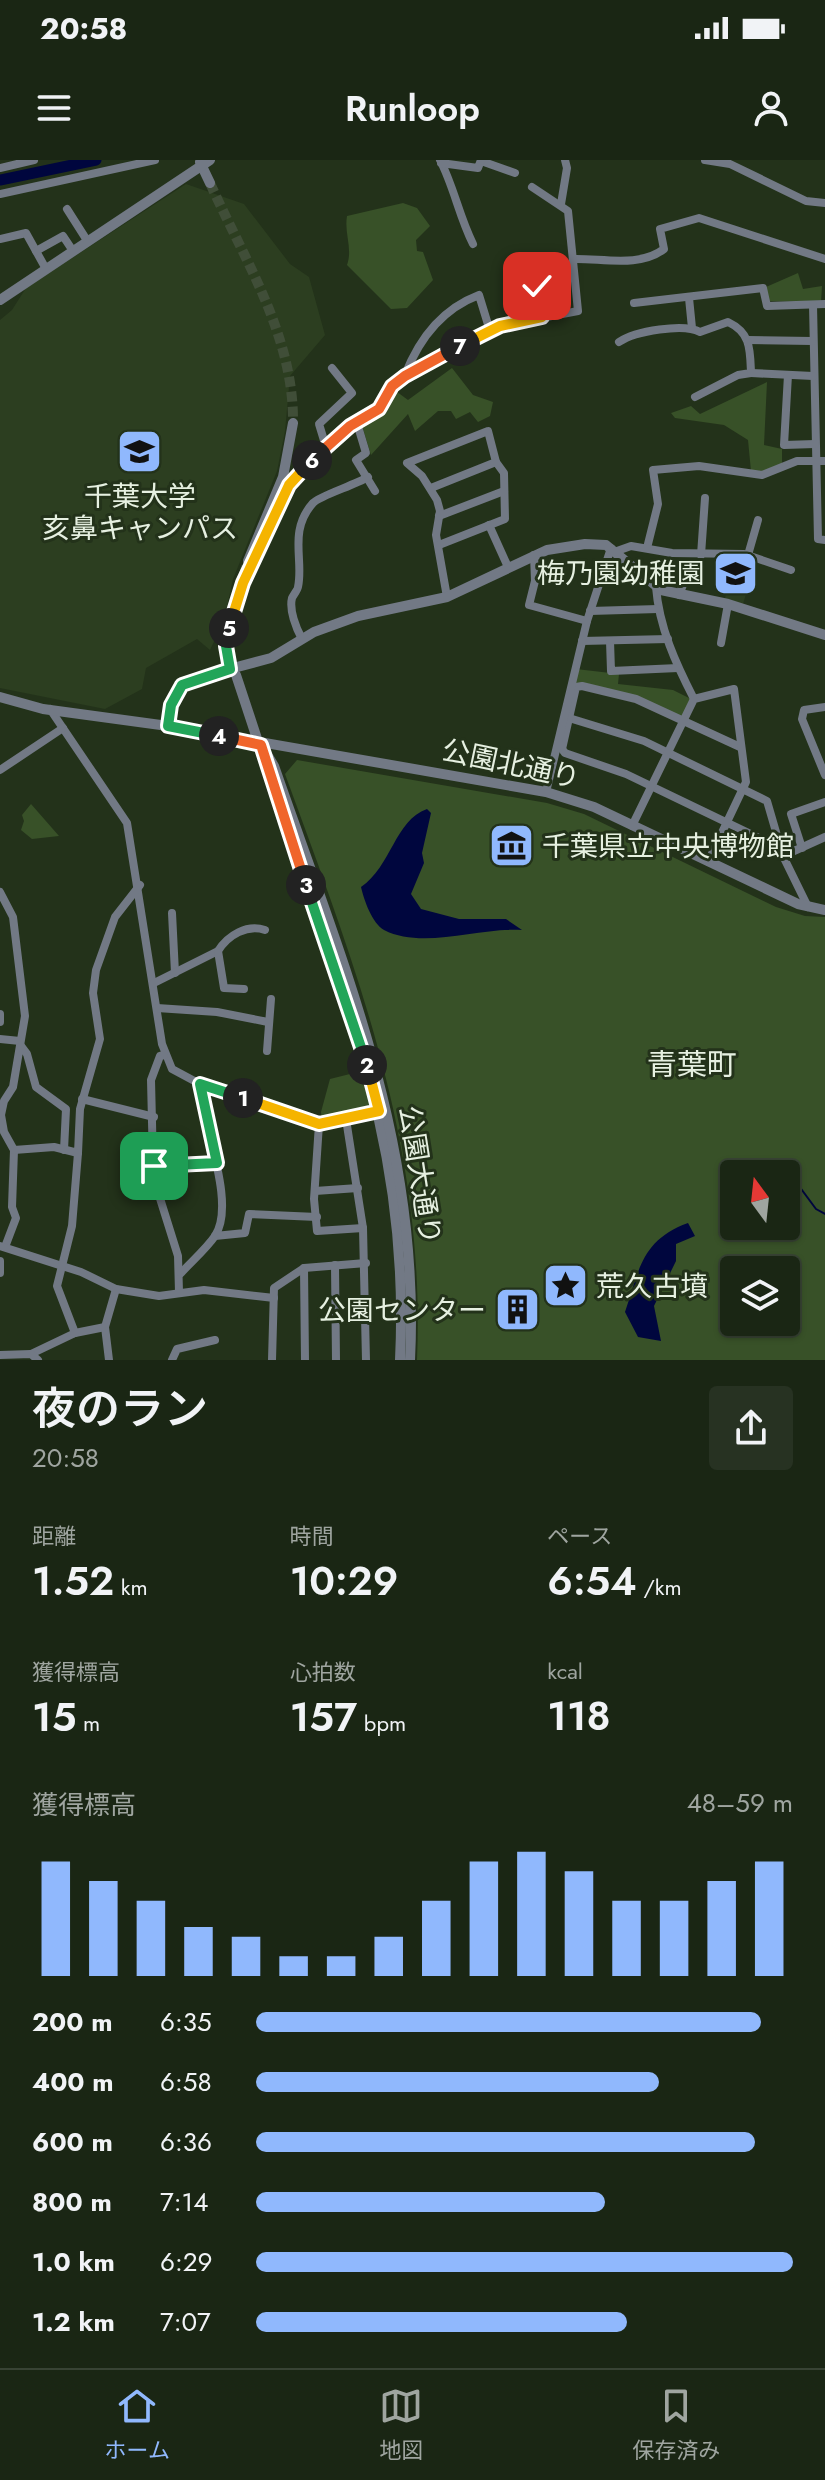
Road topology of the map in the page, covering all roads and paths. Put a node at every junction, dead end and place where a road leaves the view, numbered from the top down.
1 (34, 160) edge
2 (155, 160) edge
3 (481, 160) edge
4 (565, 160) edge
5 (705, 160) edge
6 (203, 162) edge
7 (440, 162) edge
8 (0, 168) edge
9 (515, 173) dead end
10 (210, 183) tunnel mouth
11 (532, 187) dead end
12 (0, 194) edge
13 (825, 203) edge
14 (561, 204) junction
15 (67, 209) dead end
16 (0, 239) edge
17 (88, 242) junction
18 (473, 244) dead end
19 (36, 251) junction
20 (73, 251) junction
21 (573, 259) junction
22 (825, 259) edge
23 (46, 269) junction
24 (537, 286) dead end
25 (689, 298) junction
26 (0, 300) edge
27 (634, 303) dead end
28 (825, 304) edge
29 (813, 305) junction
30 (542, 317) junction
31 (692, 328) junction
32 (490, 331) junction
33 (748, 340) junction
34 (812, 341) junction
35 (619, 342) dead end
36 (332, 368) dead end
37 (751, 373) junction
38 (813, 373) junction
39 (788, 375) junction
40 (405, 376) junction
41 (825, 377) edge
42 (695, 397) dead end
43 (293, 423) tunnel mouth
44 (357, 423) junction
45 (815, 444) junction
46 (326, 447) junction
47 (496, 462) junction
48 (820, 462) edge
49 (368, 477) junction
50 (431, 488) junction
51 (375, 491) dead end
52 (504, 491) junction
53 (705, 498) dead end
54 (439, 516) junction
55 (758, 520) dead end
56 (489, 525) junction
57 (825, 540) edge
58 (439, 545) junction
59 (647, 548) junction
60 (614, 550) junction
61 (534, 555) junction
62 (701, 555) junction
63 (748, 555) junction
64 (248, 561) tunnel mouth
65 (508, 567) junction
66 (791, 570) dead end
67 (688, 572) dead end
68 (656, 587) junction
69 (679, 595) junction
70 (447, 597) junction
71 (728, 604) junction
72 (658, 609) junction
73 (590, 611) junction
74 (587, 621) junction
75 (825, 635) edge
76 (302, 639) junction
77 (668, 639) junction
78 (582, 641) junction
79 (610, 641) junction
80 (721, 643) dead end
81 (678, 668) junction
82 (233, 672) junction
83 (0, 697) edge
84 (694, 699) junction
85 (825, 707) edge
86 (50, 709) junction
87 (569, 718) junction
88 (683, 720) junction
89 (168, 726) junction
90 (63, 728) junction
91 (825, 741) edge
92 (261, 745) junction
93 (813, 745) junction
94 (740, 747) junction
95 (668, 752) junction
96 (0, 770) edge
97 (825, 775) edge
98 (652, 787) junction
99 (743, 788) junction
100 (546, 792) junction
101 (825, 802) edge
102 (727, 823) junction
103 (632, 826) junction
104 (777, 837) junction
105 (825, 837) edge
106 (802, 848) junction
107 (783, 856) junction
108 (708, 862) junction
109 (140, 885) junction
110 (0, 892) edge
111 (808, 907) junction
112 (825, 910) edge
113 (172, 913) dead end
114 (265, 930) dead end
115 (218, 951) junction
116 (175, 973) junction
117 (154, 983) junction
118 (244, 989) dead end
119 (271, 999) dead end
120 (157, 1008) junction
121 (0, 1014) edge
122 (0, 1022) edge
123 (268, 1022) junction
124 (0, 1039) edge
125 (21, 1044) junction
126 (267, 1051) dead end
127 (164, 1055) junction
128 (200, 1084) junction
129 (82, 1099) junction
130 (384, 1114) junction
131 (154, 1117) junction
132 (346, 1119) junction
133 (319, 1124) junction
134 (14, 1150) junction
135 (64, 1150) junction
136 (78, 1153) junction
137 (217, 1163) junction
138 (154, 1166) junction
139 (358, 1188) junction
140 (315, 1191) junction
141 (317, 1217) junction
142 (363, 1228) junction
143 (215, 1236) junction
144 (2, 1246) edge
145 (0, 1261) edge
146 (366, 1263) junction
147 (335, 1265) junction
148 (61, 1266) junction
149 (304, 1268) junction
150 (0, 1273) edge
151 (181, 1273) junction
152 (116, 1289) junction
153 (179, 1292) junction
154 (274, 1298) junction
155 (105, 1327) junction
156 (75, 1333) junction
157 (215, 1340) dead end
158 (0, 1355) edge
159 (34, 1357) edge
160 (109, 1360) edge
161 (172, 1360) edge
162 (272, 1360) edge
163 (305, 1360) edge
164 (336, 1360) edge
165 (366, 1360) edge
166 (400, 1360) edge
167 (410, 1360) edge

1 - 8 street
2 - 12 street
3 - 7 street
3 - 9 street
4 - 14 street
5 - 13 street
6 - 10 street
6 - 17 street
7 - 18 street
11 - 14 street
14 - 21 street
15 - 17 street
16 - 19 street
17 - 20 street
19 - 20 street
19 - 23 street
20 - 23 street
21 - 22 street
21 - 30 street
23 - 26 street
24 - 30 street
25 - 27 street
25 - 29 street
25 - 31 street
28 - 29 street
29 - 34 street
30 - 32 street
31 - 33 street
31 - 35 street
32 - 40 street
32 - 40 street
33 - 34 street
33 - 37 street
34 - 38 street
36 - 46 street
37 - 39 street
37 - 42 street
38 - 39 street
38 - 41 street
38 - 45 street
39 - 45 street
40 - 44 street
43 - 64 street
44 - 46 street
44 - 49 street
45 - 48 street
46 - 82 street
47 - 50 street
47 - 50 street
47 - 52 street
48 - 57 street
48 - 59 street
49 - 51 street
49 - 76 street
50 - 54 street
52 - 54 street
52 - 56 street
53 - 62 street
54 - 58 street
55 - 63 street
56 - 58 street
56 - 65 street
58 - 70 street
59 - 60 street
59 - 62 street
60 - 61 street
60 - 68 street
60 - 73 street
61 - 65 street
61 - 74 street
62 - 63 street
63 - 66 street
65 - 70 street
67 - 69 street
68 - 69 street
68 - 72 street
69 - 71 street
70 - 76 street
71 - 75 street
71 - 80 street
72 - 73 street
72 - 77 street
73 - 74 street
74 - 78 street
76 - 82 street
77 - 79 street
77 - 81 street
78 - 79 street
78 - 100 street
79 - 81 street
81 - 84 street
82 - 89 street
82 - 92 street
83 - 86 street, 公園北通り
84 - 88 street
84 - 94 street
85 - 93 street
86 - 89 street, 公園北通り
86 - 90 street
87 - 88 street
87 - 95 street
87 - 98 street
88 - 94 street
88 - 95 street
89 - 92 street, 公園北通り
90 - 96 street
90 - 109 street
91 - 93 street
92 - 100 street, 公園北通り
92 - 130 street, 公園大通り
92 - 130 street, 公園大通り
93 - 97 street
94 - 99 street
95 - 98 street
95 - 99 street
98 - 102 street
98 - 103 street
99 - 102 street
99 - 104 street
100 - 103 street, 公園北通り
101 - 106 street
102 - 104 street
102 - 108 street
103 - 108 street, 公園北通り
104 - 107 street
105 - 106 street
106 - 107 street
107 - 111 street
108 - 111 street, 公園北通り
109 - 117 street
109 - 129 street
110 - 125 street
111 - 112 street, 公園北通り
113 - 116 street
114 - 115 street
115 - 116 street
115 - 118 street
116 - 117 street
117 - 120 street
119 - 123 street
120 - 123 street
120 - 127 street
121 - 122 street
123 - 126 street
124 - 125 street
125 - 134 street
125 - 135 street
127 - 128 street
127 - 131 street
128 - 133 street
128 - 137 street
129 - 131 street
129 - 136 street
130 - 132 street
130 - 166 street, 公園大通り
130 - 167 street, 公園大通り
131 - 138 street
132 - 133 street
132 - 139 street
133 - 140 street
134 - 135 street
134 - 144 street
135 - 136 street
136 - 148 street
137 - 138 street
137 - 143 street
138 - 151 street
139 - 140 street
139 - 142 street
140 - 141 street
141 - 142 street
141 - 143 street
142 - 146 street
143 - 151 street
144 - 148 street
145 - 150 street
146 - 147 street
146 - 165 street
147 - 149 street
147 - 164 street
148 - 152 street
148 - 156 street
149 - 154 street
149 - 163 street
151 - 153 street
152 - 153 street
152 - 155 street
153 - 154 street
154 - 162 street
155 - 156 street
155 - 160 street
156 - 159 street
157 - 161 street
158 - 159 street

